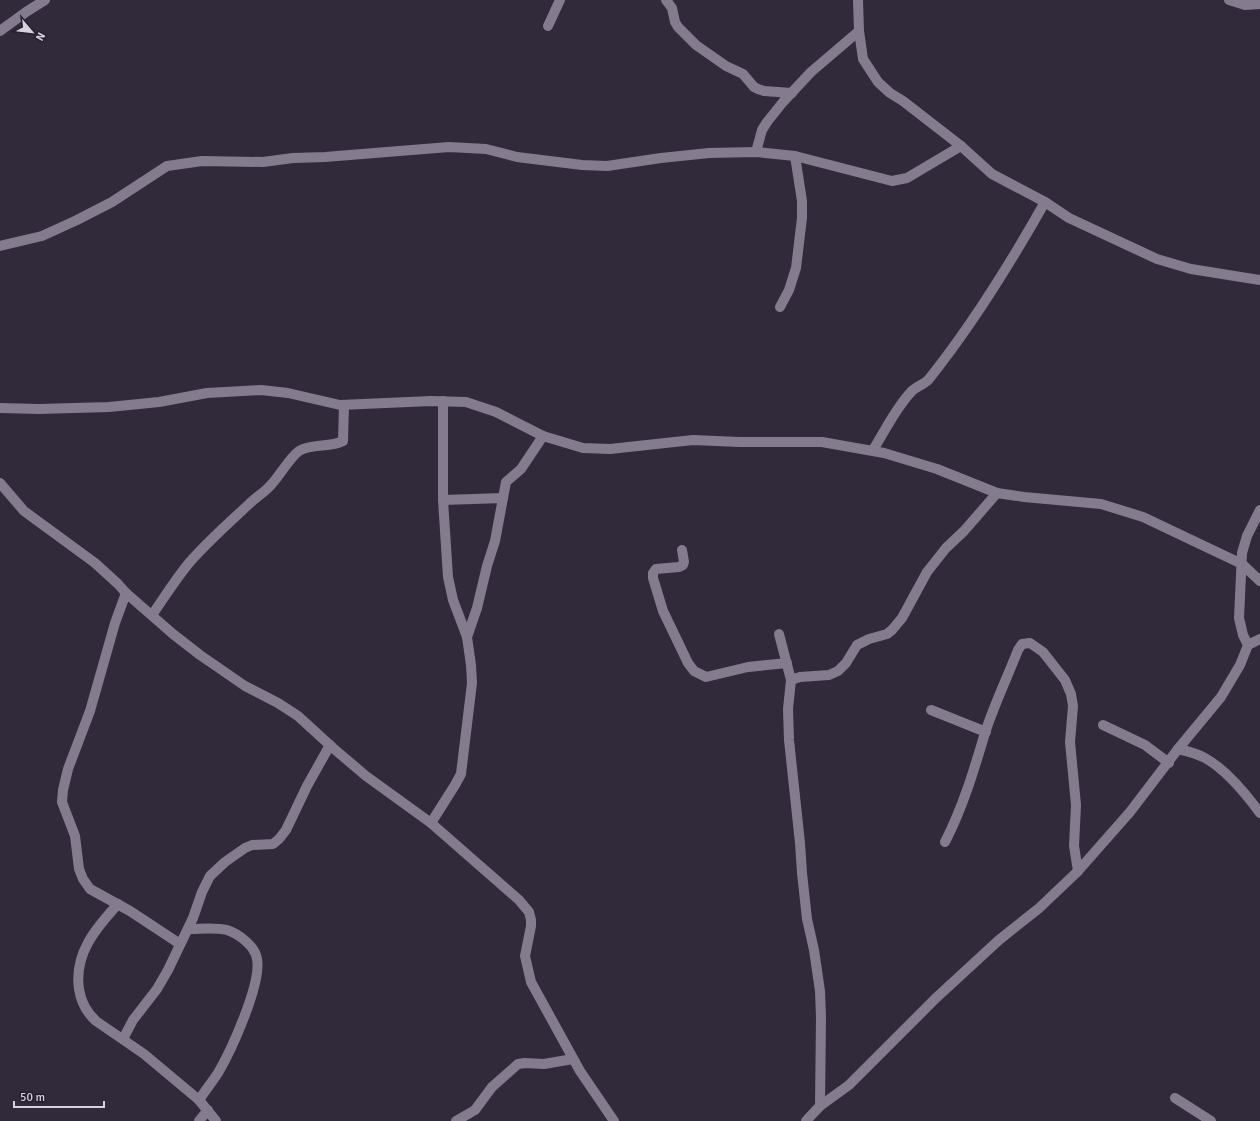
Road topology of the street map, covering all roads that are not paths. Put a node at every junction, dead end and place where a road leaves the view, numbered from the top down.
1 (45, 0) edge
2 (560, 0) edge
3 (666, 0) edge
4 (858, 0) edge
5 (1229, 0) edge
6 (1260, 4) edge
7 (548, 26) dead end
8 (0, 31) edge
9 (859, 31) junction
10 (792, 93) junction
11 (961, 146) junction
12 (756, 152) junction
13 (795, 156) junction
14 (1045, 202) junction
15 (0, 246) edge
16 (1260, 280) edge
17 (780, 307) dead end
18 (443, 401) junction
19 (344, 404) junction
20 (0, 408) edge
21 (543, 436) junction
22 (873, 450) junction
23 (0, 483) edge
24 (997, 493) junction
25 (503, 498) junction
26 (443, 500) junction
27 (1260, 510) edge
28 (682, 550) dead end
29 (1242, 564) junction
30 (1260, 581) edge
31 (126, 593) junction
32 (152, 615) junction
33 (779, 634) dead end
34 (467, 637) junction
35 (1260, 639) edge
36 (1248, 645) junction
37 (787, 663) junction
38 (791, 680) junction
39 (931, 710) dead end
40 (1104, 725) dead end
41 (986, 732) junction
42 (330, 745) junction
43 (1178, 749) junction
44 (1169, 763) junction
45 (1260, 813) edge
46 (431, 823) junction
47 (945, 842) dead end
48 (1078, 871) junction
49 (118, 904) junction
50 (188, 929) junction
51 (180, 944) junction
52 (123, 1040) junction
53 (573, 1059) junction
54 (1175, 1098) dead end
55 (199, 1100) junction
56 (820, 1106) junction
57 (208, 1110) junction
58 (199, 1121) edge
59 (216, 1121) edge
60 (456, 1121) edge
61 (614, 1121) edge
62 (806, 1121) edge
63 (1211, 1121) edge

1 - 8 street
2 - 7 street
3 - 10 street
4 - 9 street
5 - 6 street
9 - 10 street
9 - 11 street
10 - 12 street
11 - 13 street
11 - 14 street
12 - 13 street
12 - 15 street
13 - 17 street
14 - 16 street
14 - 22 street
18 - 19 street
18 - 21 street
18 - 26 street
19 - 20 street
19 - 32 street
21 - 22 street
21 - 25 street
22 - 24 street
23 - 31 street
24 - 29 street
24 - 38 street
25 - 26 street
25 - 34 street
26 - 34 street
27 - 29 street
28 - 37 street
29 - 30 street
29 - 36 street
31 - 32 street
31 - 49 street
32 - 42 street
33 - 37 street
34 - 46 street
35 - 36 street
36 - 43 street
37 - 38 street
38 - 56 street
39 - 41 street
40 - 44 street
41 - 47 street
41 - 48 street
42 - 46 street
42 - 50 street
43 - 44 street
43 - 45 street
44 - 48 street
46 - 53 street
48 - 56 street
49 - 51 street
49 - 52 street
50 - 51 street
50 - 55 street
51 - 52 street
52 - 55 street
53 - 60 street
53 - 61 street
54 - 63 street
55 - 57 street
56 - 62 street
57 - 58 street
57 - 59 street

